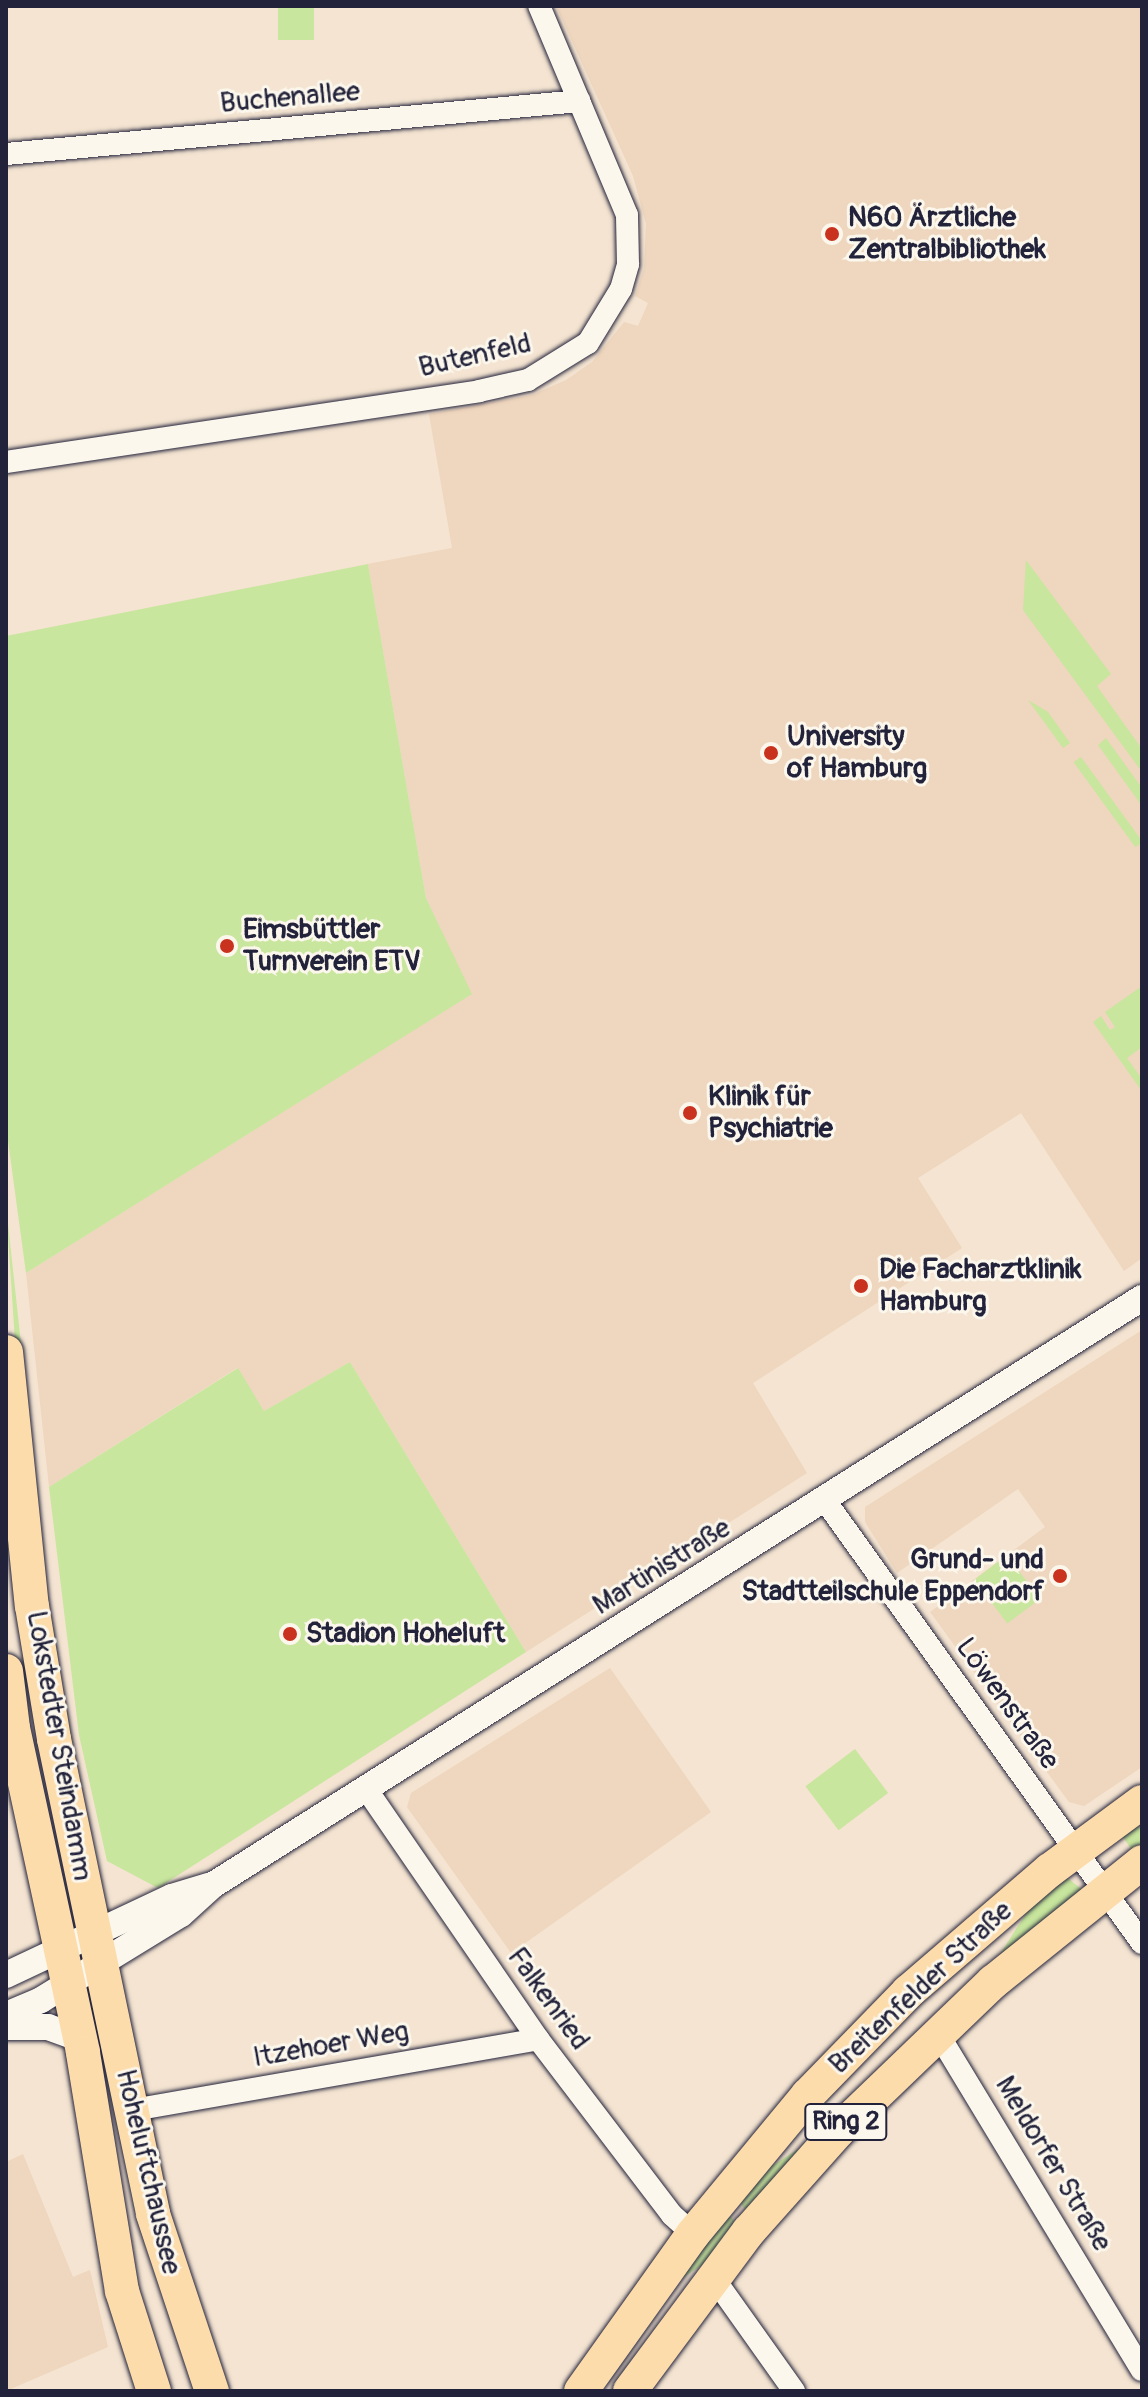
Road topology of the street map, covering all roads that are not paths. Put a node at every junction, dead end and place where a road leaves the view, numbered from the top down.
1 (539, 6) edge
2 (580, 101) junction
3 (6, 154) edge
4 (6, 462) edge
5 (1142, 1298) edge
6 (6, 1352) edge
7 (824, 1499) junction
8 (6, 1671) edge
9 (367, 1790) junction
10 (1142, 1802) edge
11 (1076, 1851) junction
12 (1142, 1862) edge
13 (1105, 1893) junction
14 (1142, 1943) edge
15 (81, 1956) junction
16 (6, 1975) edge
17 (6, 1997) edge
18 (6, 2015) edge
19 (6, 2027) edge
20 (937, 2032) junction
21 (79, 2038) junction
22 (538, 2039) junction
23 (133, 2110) junction
24 (693, 2234) junction
25 (713, 2277) junction
26 (1142, 2370) edge
27 (154, 2391) edge
28 (212, 2391) edge
29 (581, 2391) edge
30 (630, 2391) edge
31 (794, 2391) edge

1 - 2 street, Butenfeld
2 - 3 street, Buchenallee
2 - 4 street, Butenfeld
5 - 7 street, Martinistraße
6 - 15 main road, Lokstedter Steindamm
7 - 9 street, Martinistraße
7 - 11 street, Löwenstraße
8 - 15 main road, Lokstedter Steindamm
9 - 15 street, Martinistraße
9 - 22 street, Falkenried
10 - 11 main road, Breitenfelder Straße
11 - 13 street, Löwenstraße
11 - 24 main road, Breitenfelder Straße / Ring 2
12 - 13 main road, Breitenfelder Straße / Ring 2
13 - 14 street, Löwenstraße
13 - 20 main road, Breitenfelder Straße / Ring 2
15 - 16 street
15 - 17 street
15 - 18 street
15 - 21 main road, Hoheluftchaussee
15 - 23 main road, Hoheluftchaussee
19 - 21 street
20 - 25 main road, Breitenfelder Straße / Ring 2
20 - 26 street, Meldorfer Straße
21 - 27 main road, Hoheluftchaussee
22 - 23 street, Itzehoer Weg
22 - 24 street, Falkenried
23 - 28 main road, Hoheluftchaussee
24 - 29 main road, Breitenfelder Straße / Ring 2
25 - 30 main road, Breitenfelder Straße / Ring 2
25 - 31 street

